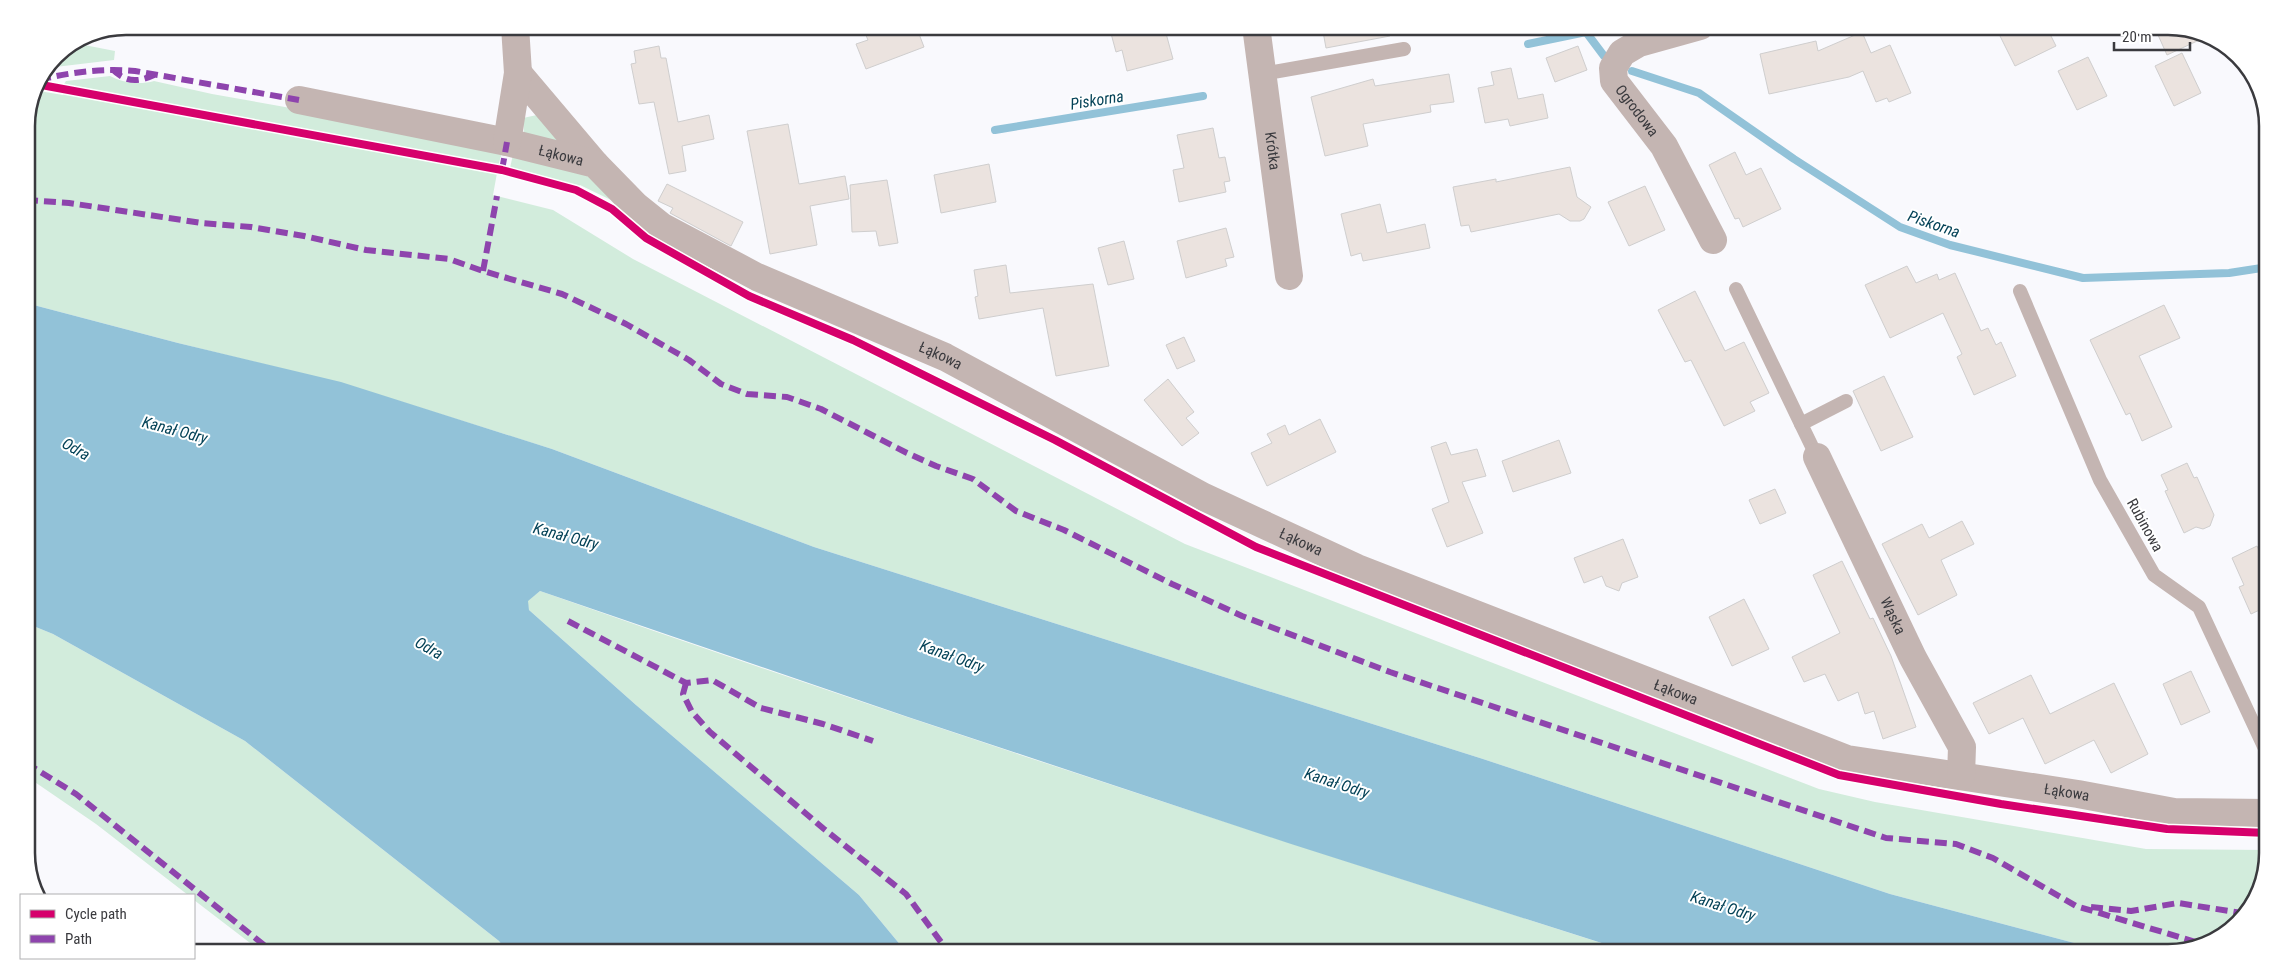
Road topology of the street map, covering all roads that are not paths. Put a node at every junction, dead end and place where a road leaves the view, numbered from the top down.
1 (516, 35) edge
2 (1257, 35) edge
3 (1668, 35) edge
4 (1404, 49) dead end
5 (518, 73) junction
6 (1262, 74) junction
7 (299, 100) dead end
8 (507, 142) junction
9 (595, 164) junction
10 (1713, 240) dead end
11 (1289, 276) dead end
12 (1736, 289) dead end
13 (2020, 291) dead end
14 (1846, 401) dead end
15 (1802, 424) junction
16 (1818, 457) joint
17 (2259, 736) edge
18 (1961, 776) junction
19 (2259, 813) edge

1 - 5 street
2 - 6 street, Krótka
3 - 10 street, Ogrodowa
4 - 6 lane
5 - 8 street
5 - 9 street
6 - 11 street, Krótka
7 - 8 street, Łąkowa
8 - 9 street, Łąkowa
9 - 18 street, Łąkowa
12 - 15 lane
13 - 17 lane, Rubinowa
14 - 15 lane
15 - 16 lane
16 - 18 street, Wąska
18 - 19 street, Łąkowa

